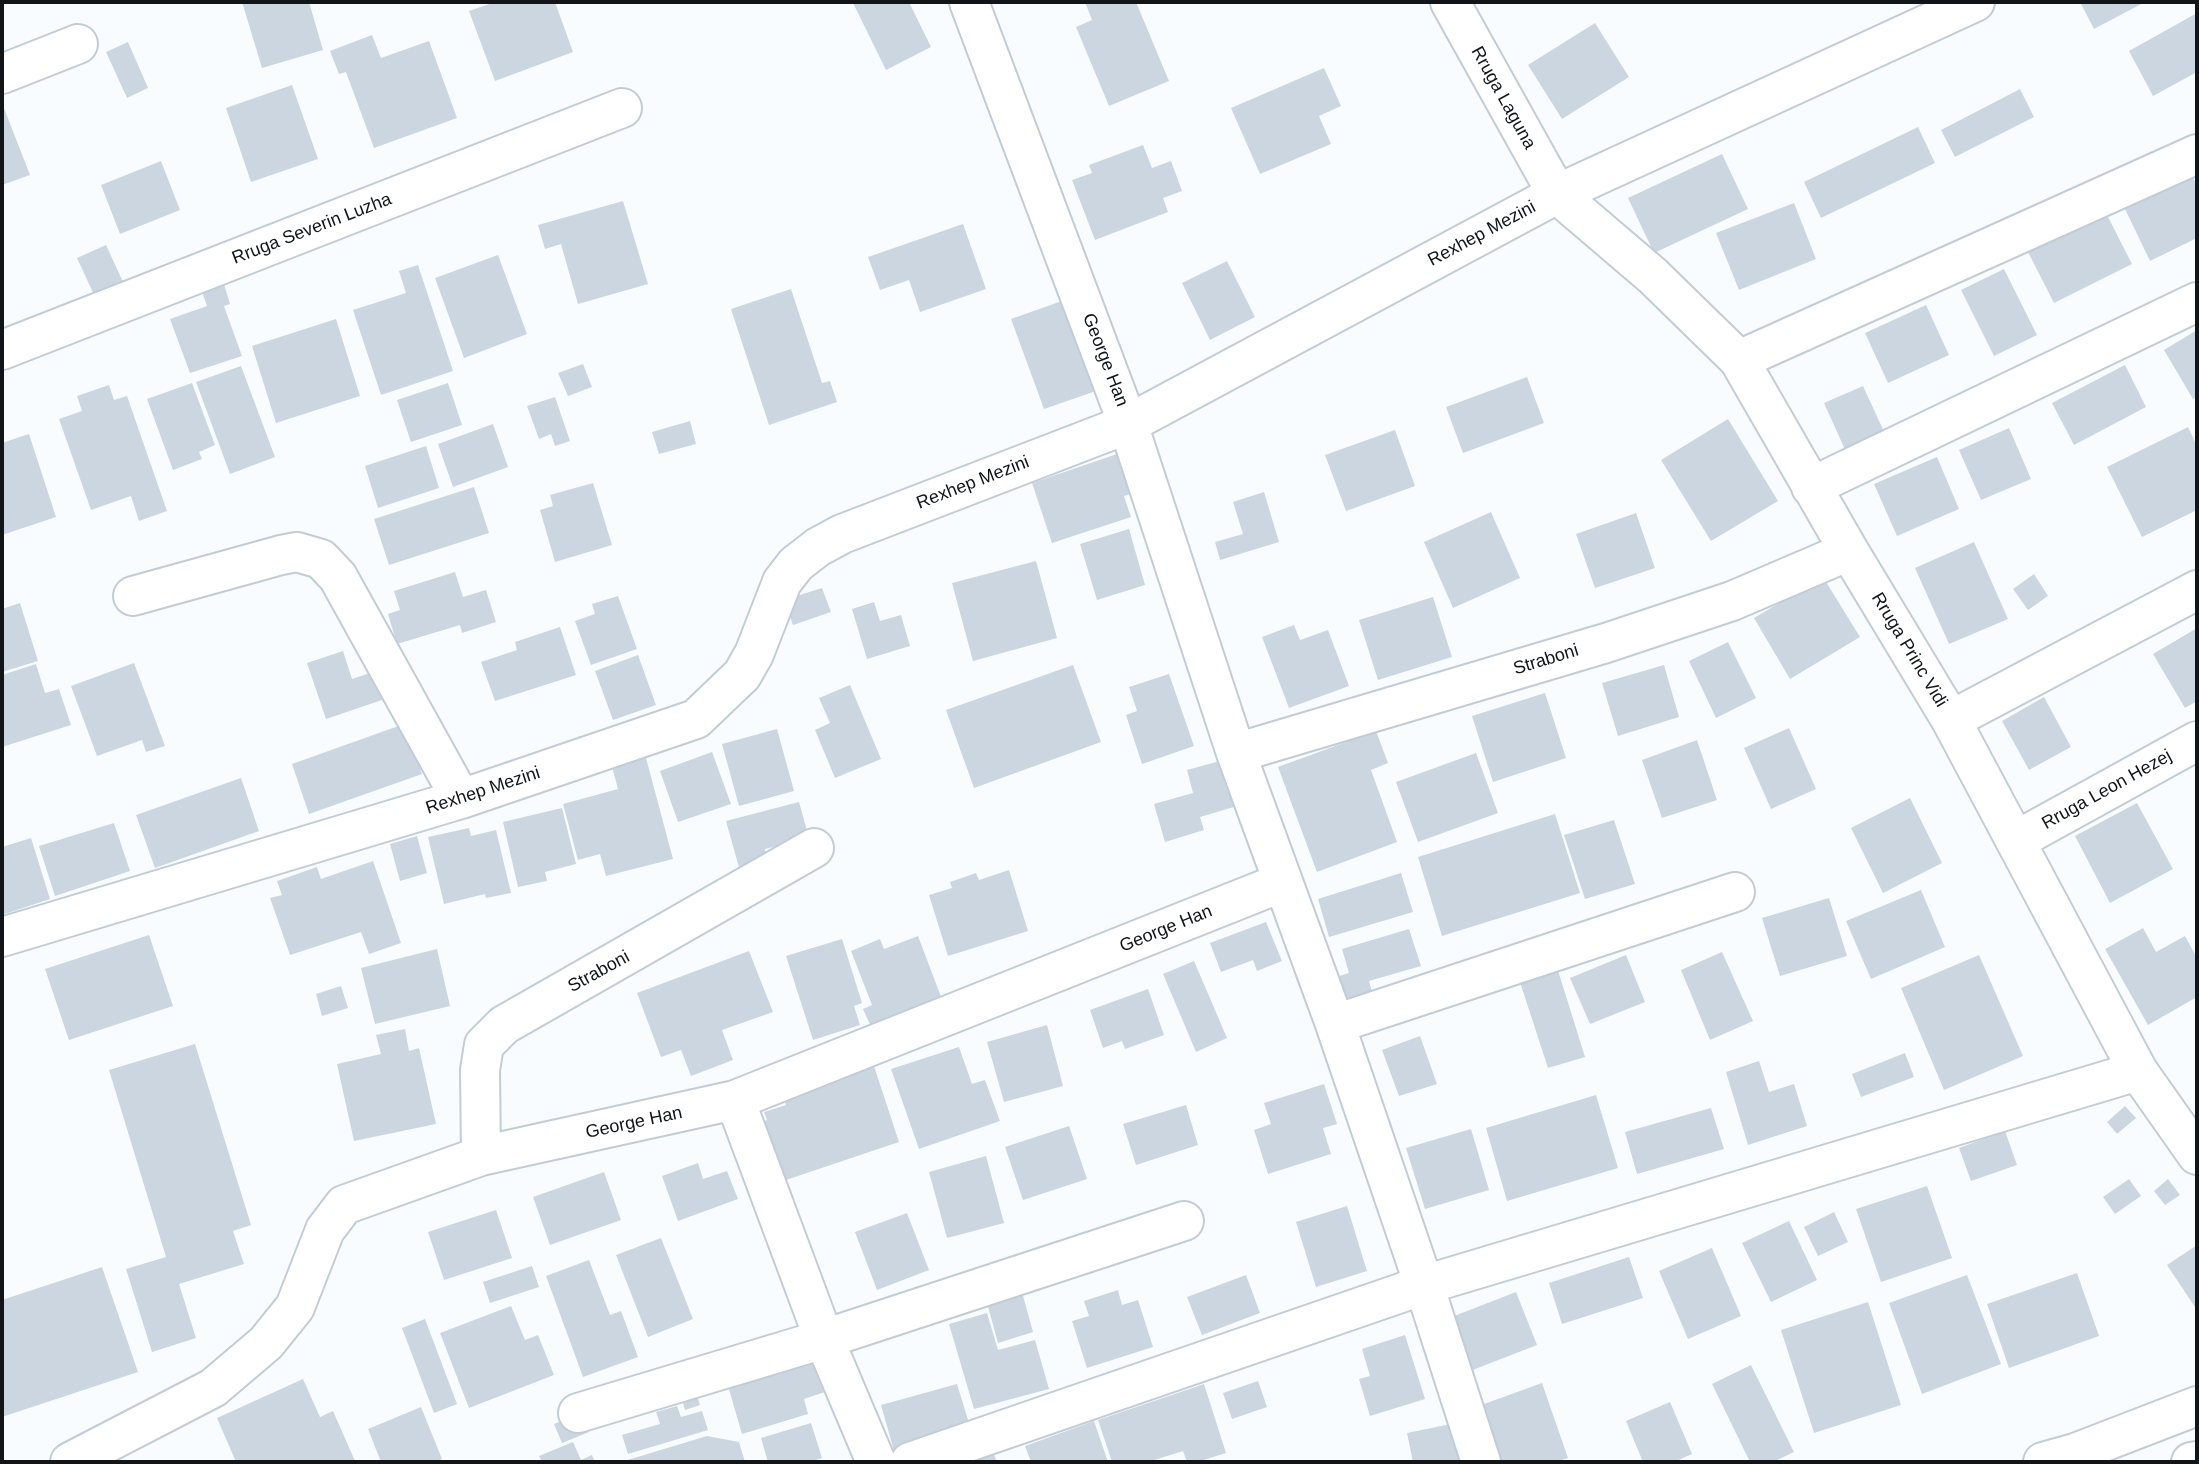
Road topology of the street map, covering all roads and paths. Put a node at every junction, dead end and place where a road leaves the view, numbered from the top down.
1 (969, 2) edge
2 (1450, 2) edge
3 (1975, 2) edge
4 (78, 44) dead end
5 (2, 74) edge
6 (622, 108) dead end
7 (2197, 154) edge
8 (1557, 194) junction
9 (2197, 302) edge
10 (2, 351) edge
11 (1739, 360) junction
12 (1128, 424) junction
13 (1811, 486) junction
14 (1849, 551) junction
15 (2197, 590) edge
16 (133, 596) dead end
17 (1951, 720) junction
18 (2197, 741) edge
19 (1236, 753) junction
20 (461, 799) junction
21 (2017, 840) junction
22 (814, 848) dead end
23 (1283, 882) junction
24 (1735, 892) dead end
25 (2, 937) edge
26 (1335, 1024) junction
27 (2138, 1071) junction
28 (735, 1100) junction
29 (2197, 1155) edge
30 (481, 1156) junction
31 (1184, 1221) dead end
32 (1424, 1285) junction
33 (824, 1339) junction
34 (2197, 1406) edge
35 (578, 1413) dead end
36 (2197, 1461) edge
37 (70, 1462) edge
38 (876, 1462) edge
39 (910, 1462) edge
40 (1481, 1462) edge
41 (2043, 1462) edge
42 (2191, 1462) edge

1 - 12 street, George Han
2 - 8 street, Rruga Laguna
3 - 8 street, Rexhep Mezini
4 - 5 street
6 - 10 street, Rruga Severin Luzha
7 - 11 street
8 - 11 street, Rruga Princ Vidi
8 - 12 street, Rexhep Mezini
9 - 13 street
11 - 13 street, Rruga Princ Vidi
12 - 19 street, George Han
12 - 20 street, Rexhep Mezini
13 - 14 street, Rruga Princ Vidi
14 - 17 street, Rruga Princ Vidi
14 - 19 street, Straboni
15 - 17 street
16 - 20 street
17 - 21 street, Rruga Princ Vidi
18 - 21 street, Rruga Leon Hezej
19 - 23 street, George Han
20 - 25 street, Rexhep Mezini
21 - 27 street, Rruga Princ Vidi
22 - 30 street, Straboni
23 - 26 street, George Han
23 - 28 street, George Han
24 - 26 street
26 - 32 street, George Han
27 - 29 street, Rruga Princ Vidi
27 - 32 street
28 - 30 street, George Han
28 - 33 street
30 - 37 street, George Han
31 - 33 street
32 - 39 street
32 - 40 street, George Han
33 - 35 street
33 - 38 street
34 - 41 street
36 - 42 street

